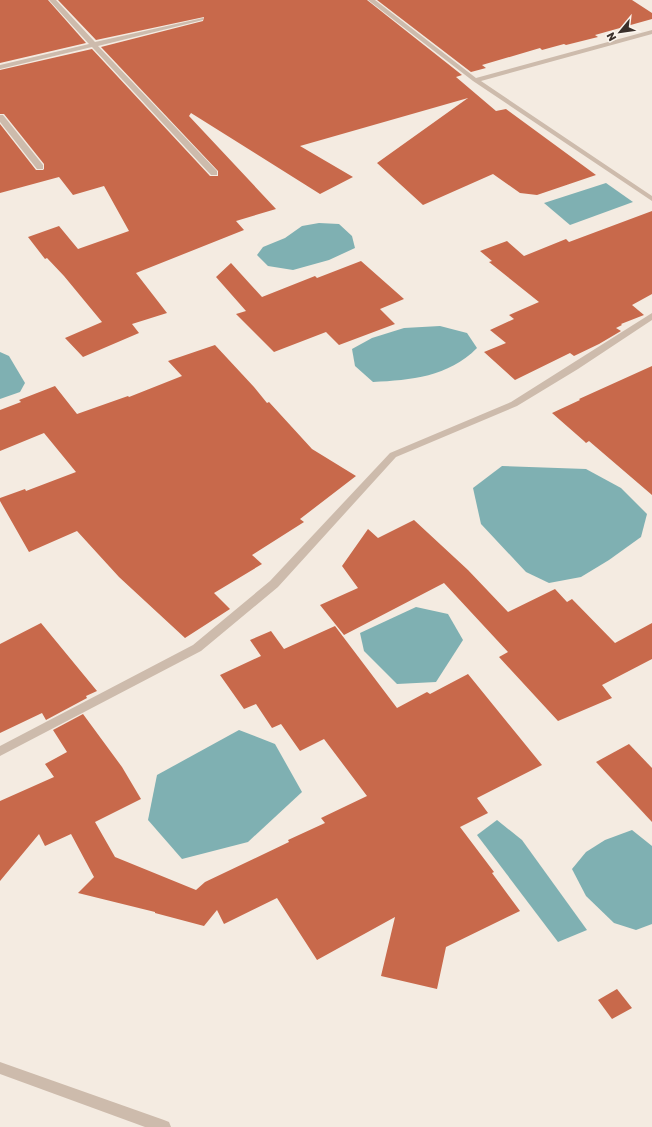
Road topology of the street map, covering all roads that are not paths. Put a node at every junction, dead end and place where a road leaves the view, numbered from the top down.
1 (52, 0) edge
2 (370, 0) edge
3 (201, 19) dead end
4 (652, 32) edge
5 (94, 45) junction
6 (0, 67) edge
7 (475, 80) junction
8 (0, 117) edge
9 (40, 167) dead end
10 (214, 173) dead end
11 (652, 199) edge
12 (652, 316) edge
13 (0, 751) edge
14 (0, 1068) edge
15 (164, 1127) edge

1 - 5 street
2 - 7 street
3 - 5 street
4 - 7 street
5 - 6 street
5 - 10 street
7 - 11 street
8 - 9 street
12 - 13 street
14 - 15 street

